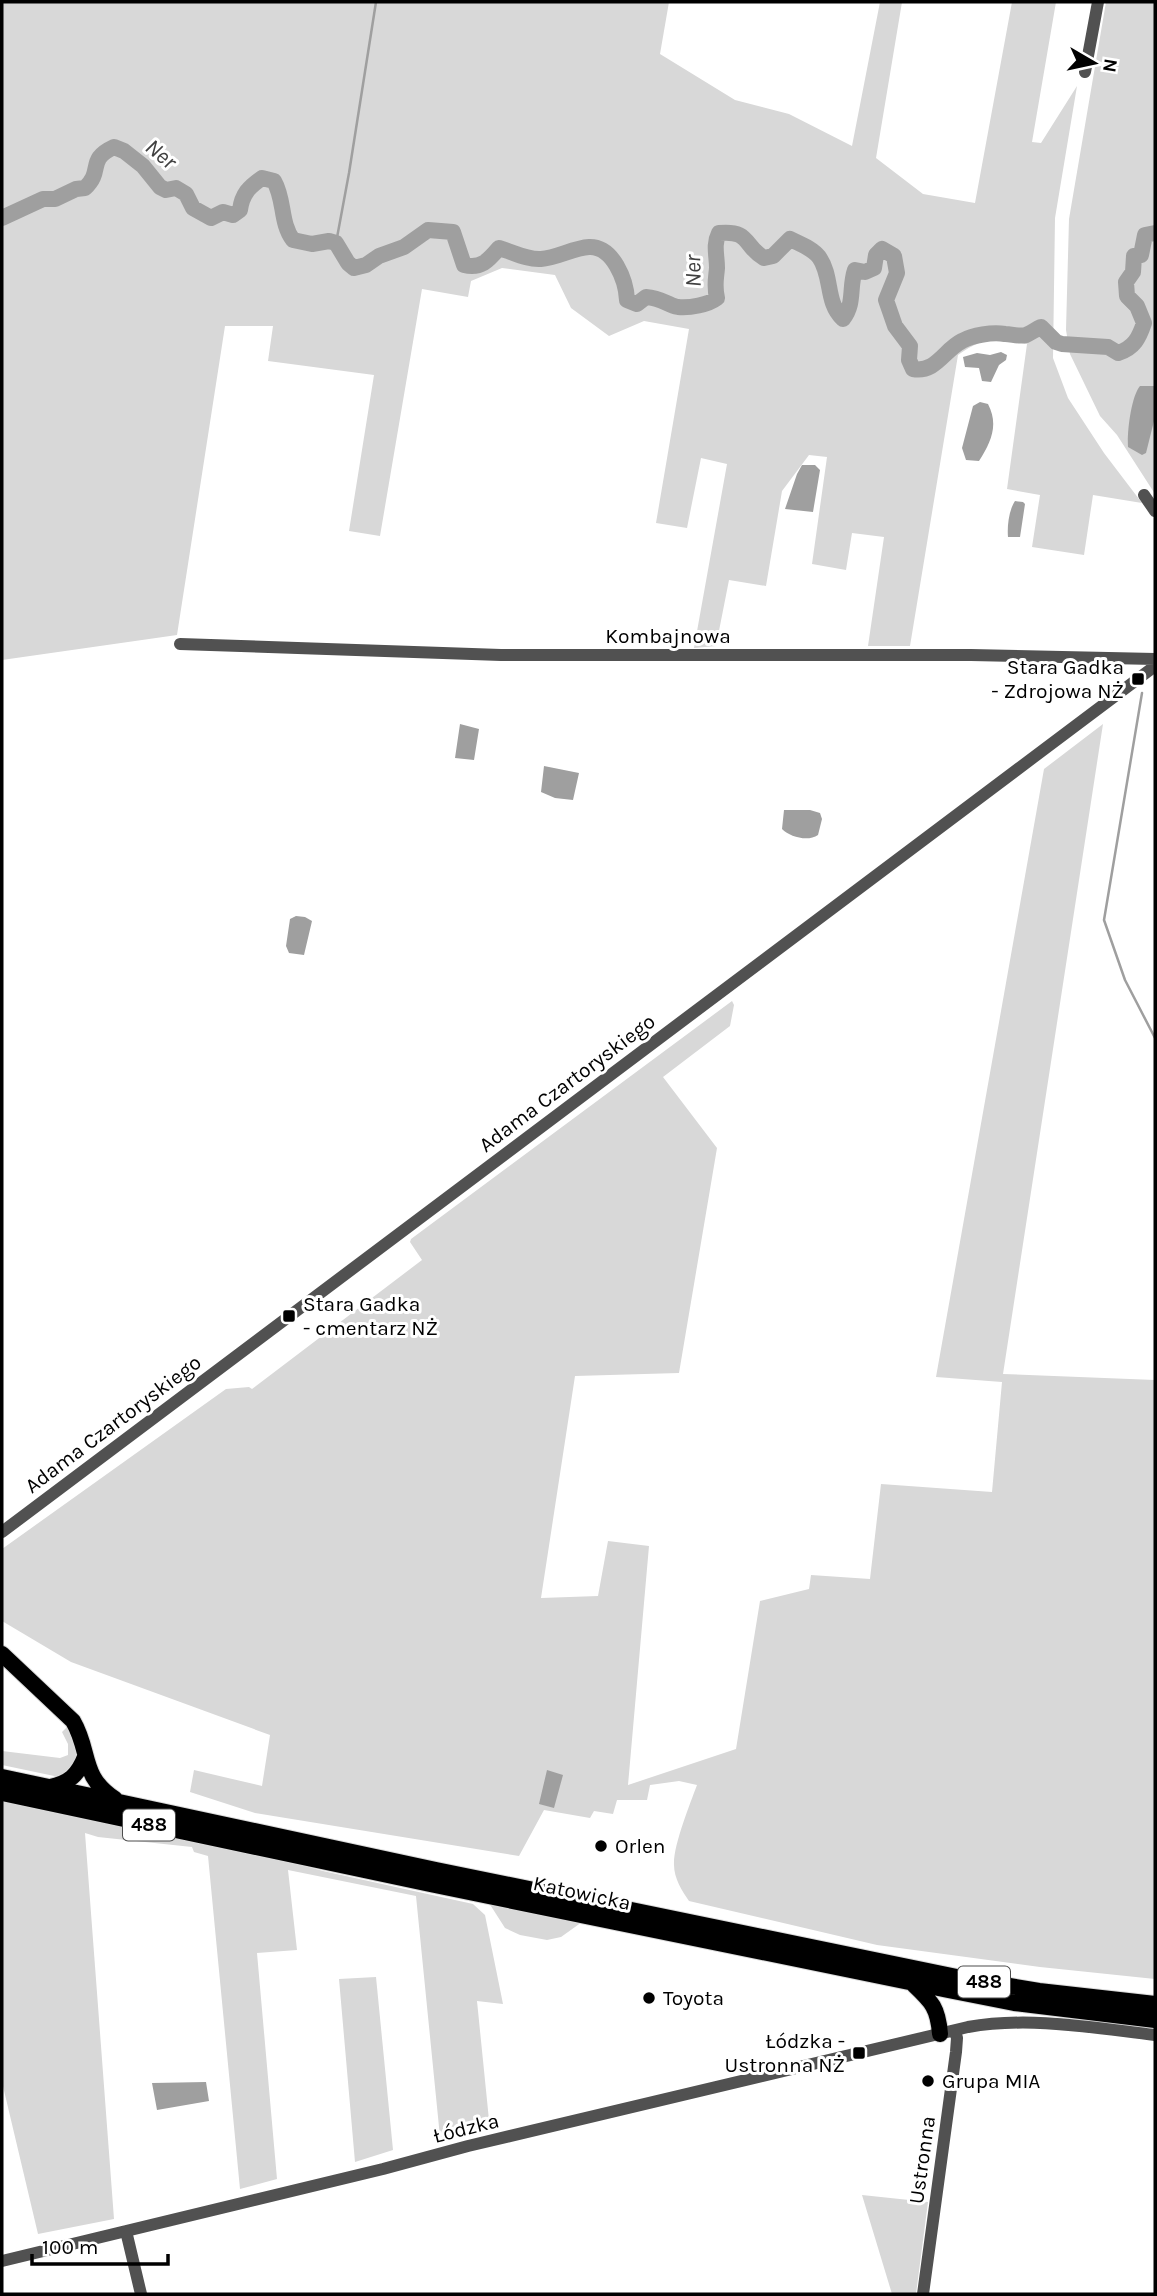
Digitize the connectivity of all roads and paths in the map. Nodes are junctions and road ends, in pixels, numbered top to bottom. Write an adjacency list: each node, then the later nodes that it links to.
1 (1098, 2): 2 (street)
2 (1085, 72)
3 (1143, 495): 4 (street)
4 (1155, 511)
5 (180, 644): 6 (street, Kombajnowa)
6 (1155, 659)
7 (1155, 666): 8 (street, Adama Czartoryskiego)
8 (2, 1532)
9 (2, 1654): 10 (main road)
10 (85, 1756): 12 (main road); 14 (main road)
11 (2, 1777): 12 (main road, Katowicka / 488)
12 (49, 1787): 14 (main road, Katowicka / 488)
13 (2, 1793): 15 (main road, Katowicka / 488)
14 (121, 1802): 16 (main road, Katowicka / 488)
15 (912, 1983): 17 (main road, Katowicka / 488); 18 (main road)
16 (1155, 2004)
17 (1155, 2020)
18 (947, 2032): 19 (street, Łódzka); 20 (street, Łódzka); 23 (street, Ustronna)
19 (1155, 2035)
20 (126, 2231): 21 (street, Łódzka); 22 (street)
21 (2, 2261)
22 (141, 2294)
23 (923, 2294)

